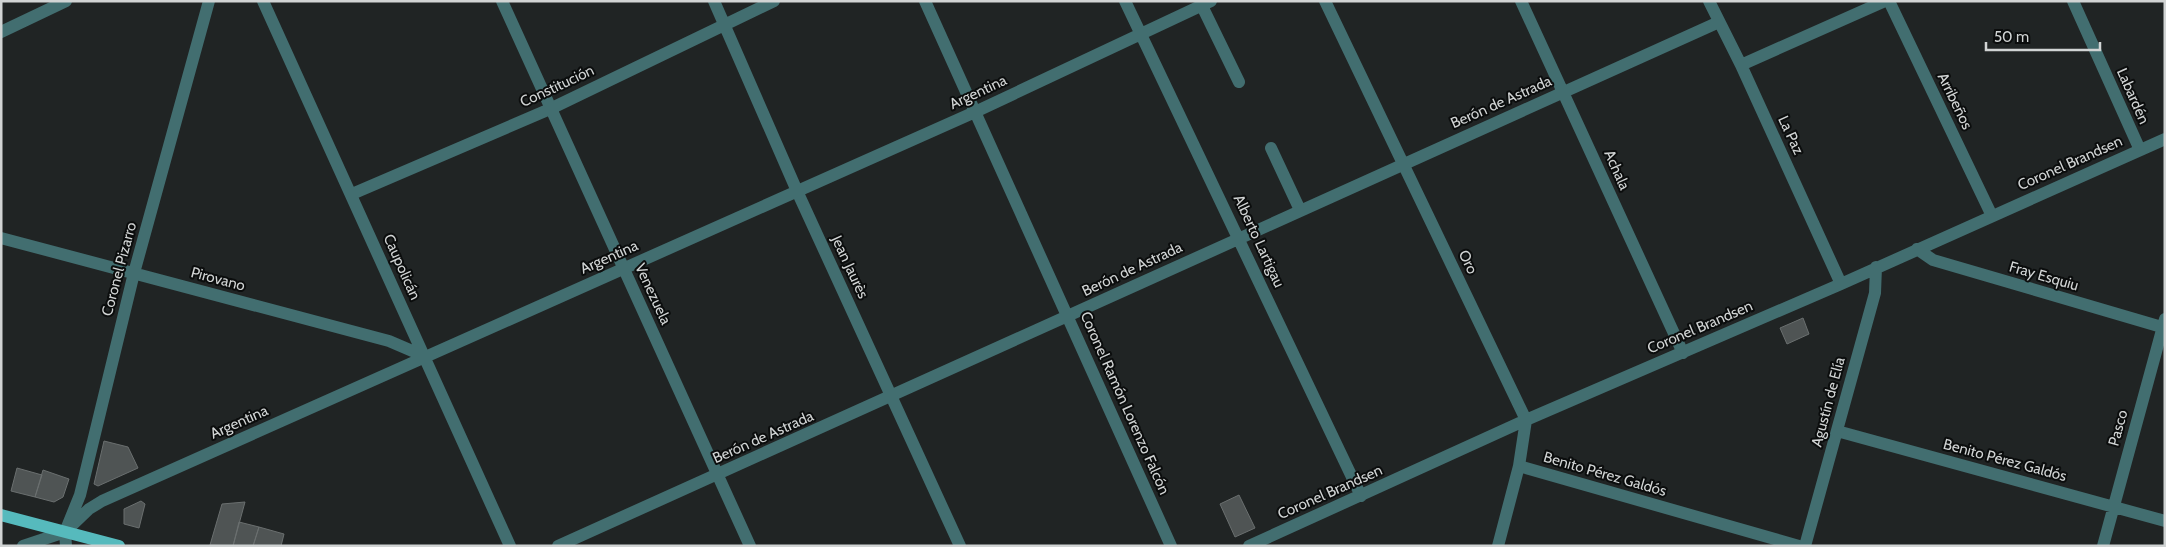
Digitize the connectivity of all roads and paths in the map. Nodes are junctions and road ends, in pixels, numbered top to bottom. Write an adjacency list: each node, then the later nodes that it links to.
1 (66, 1): 15 (street)
2 (209, 1): 38 (street, Coronel Pizarro)
3 (263, 1): 30 (street, Caupolicán)
4 (502, 1): 23 (street, Venezuela)
5 (714, 1): 17 (street, Jean Jaurès)
6 (774, 1): 17 (street, Constitución)
7 (925, 1): 24 (street, Coronel Ramón Lorenzo Falcón)
8 (1125, 1): 19 (street, Alberto Lartigau)
9 (1325, 1): 28 (street, Oro)
10 (1521, 1): 22 (street, Achala)
11 (1709, 1): 16 (street, La Paz)
12 (1887, 1): 20 (street); 32 (street, Arribeños)
13 (2073, 1): 27 (street, Labardén)
14 (1206, 3): 19 (street, Argentina); 21 (street)
15 (52, 4): 18 (street)
16 (1720, 22): 20 (street, La Paz); 22 (street, Berón de Astrada)
17 (724, 24): 23 (street, Constitución); 29 (street, Jean Jaurès)
18 (1, 32)
19 (1140, 34): 24 (street, Argentina); 34 (street, Alberto Lartigau)
20 (1741, 66): 39 (street, La Paz)
21 (1239, 82)
22 (1564, 91): 28 (street, Berón de Astrada); 42 (street, Achala)
23 (550, 109): 30 (street, Constitución); 37 (street, Venezuela)
24 (975, 112): 29 (street, Argentina); 40 (street, Coronel Ramón Lorenzo Falcón)
25 (2165, 139): 27 (street, Coronel Brandsen)
26 (1271, 148): 31 (street)
27 (2140, 150): 32 (street, Coronel Brandsen)
28 (1403, 163): 31 (street, Berón de Astrada); 45 (street, Oro)
29 (797, 192): 37 (street, Argentina); 44 (street, Jean Jaurès)
30 (352, 194): 43 (street, Caupolicán)
31 (1300, 210): 34 (street, Berón de Astrada)
32 (1992, 216): 35 (street, Coronel Brandsen)
33 (1, 238): 38 (street, Pirovano)
34 (1239, 238): 40 (street, Berón de Astrada); 49 (street, Alberto Lartigau)
35 (1916, 249): 36 (street, Coronel Brandsen); 41 (street, Fray Esquiu)
36 (1876, 267): 39 (street, Coronel Brandsen); 46 (street, Agustín de Elía)
37 (623, 268): 43 (street, Argentina); 48 (street, Venezuela)
38 (134, 273): 43 (street, Pirovano); 53 (street, Coronel Pizarro)
39 (1841, 284): 42 (street, Coronel Brandsen)
40 (1069, 316): 44 (street, Berón de Astrada); 61 (street, Coronel Ramón Lorenzo Falcón)
41 (2164, 324): 50 (street, Pasco)
42 (1682, 353): 45 (street, Coronel Brandsen)
43 (424, 356): 53 (street, Argentina); 57 (street, Caupolicán)
44 (892, 397): 48 (street, Berón de Astrada); 60 (street, Jean Jaurès)
45 (1526, 420): 47 (street); 49 (street, Coronel Brandsen)
46 (1837, 431): 50 (street, Benito Pérez Galdós); 65 (street, Agustín de Elía)
47 (1519, 466): 63 (street); 64 (street, Benito Pérez Galdós)
48 (718, 475): 58 (street, Berón de Astrada); 59 (street, Venezuela)
49 (1361, 496): 62 (street, Coronel Brandsen)
50 (2113, 507): 52 (street, Benito Pérez Galdós); 66 (street, Pasco)
51 (1, 515): 53 (main road)
52 (2165, 521)
53 (65, 532): 54 (street, Argentina); 55 (street, Coronel Pizarro); 56 (main road)
54 (24, 546)
55 (66, 546)
56 (119, 546)
57 (510, 546)
58 (558, 546)
59 (750, 546)
60 (960, 546)
61 (1171, 546)
62 (1249, 546)
63 (1498, 546)
64 (1798, 546)
65 (1805, 546)
66 (2103, 546)

